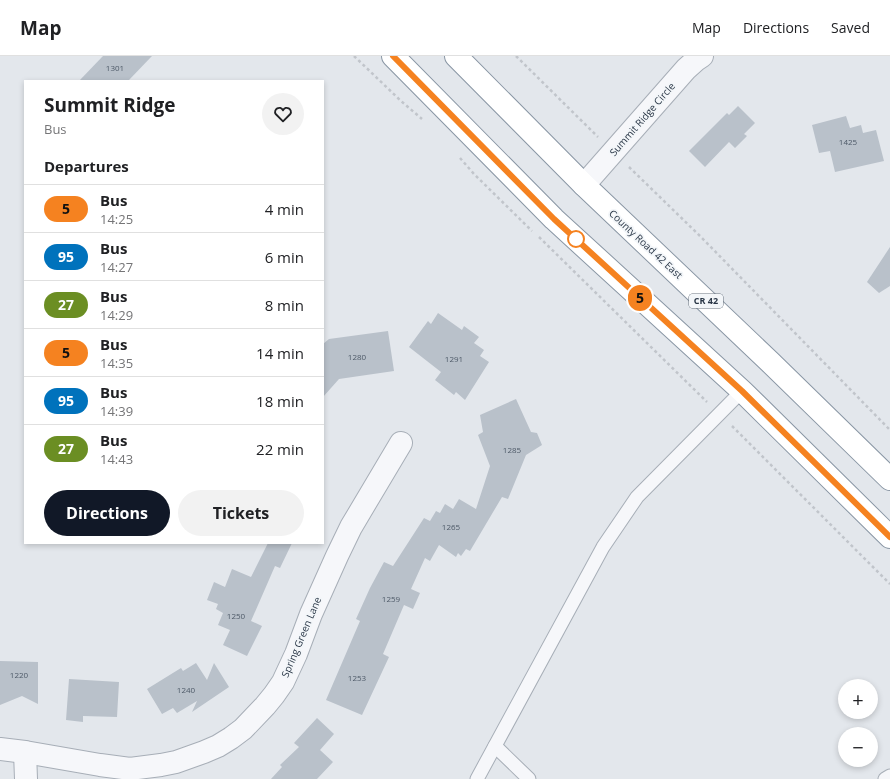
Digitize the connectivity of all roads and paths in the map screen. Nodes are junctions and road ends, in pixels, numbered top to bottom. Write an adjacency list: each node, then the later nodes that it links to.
1 (354, 56): 6 (path)
2 (393, 56): 10 (highway)
3 (456, 56): 9 (highway, County Road 42 East / CR 42)
4 (516, 56): 7 (path)
5 (702, 56): 7 (street, Summit Ridge Circle)
6 (428, 123)
7 (613, 152): 9 (street, Summit Ridge Circle); 12 (path)
8 (459, 156): 11 (path)
9 (584, 185): 14 (highway, County Road 42 East / CR 42)
10 (742, 391): 11 (lane); 15 (highway)
11 (720, 414): 16 (path); 17 (lane)
12 (890, 430)
13 (401, 443): 19 (street, Spring Green Lane)
14 (890, 479)
15 (890, 537)
16 (890, 584)
17 (495, 746): 22 (lane); 23 (lane)
18 (0, 749): 19 (street, Spring Green Lane)
19 (25, 752): 21 (street)
20 (890, 776): 24 (lane)
21 (26, 779)
22 (477, 779)
23 (529, 779)
24 (885, 779)

